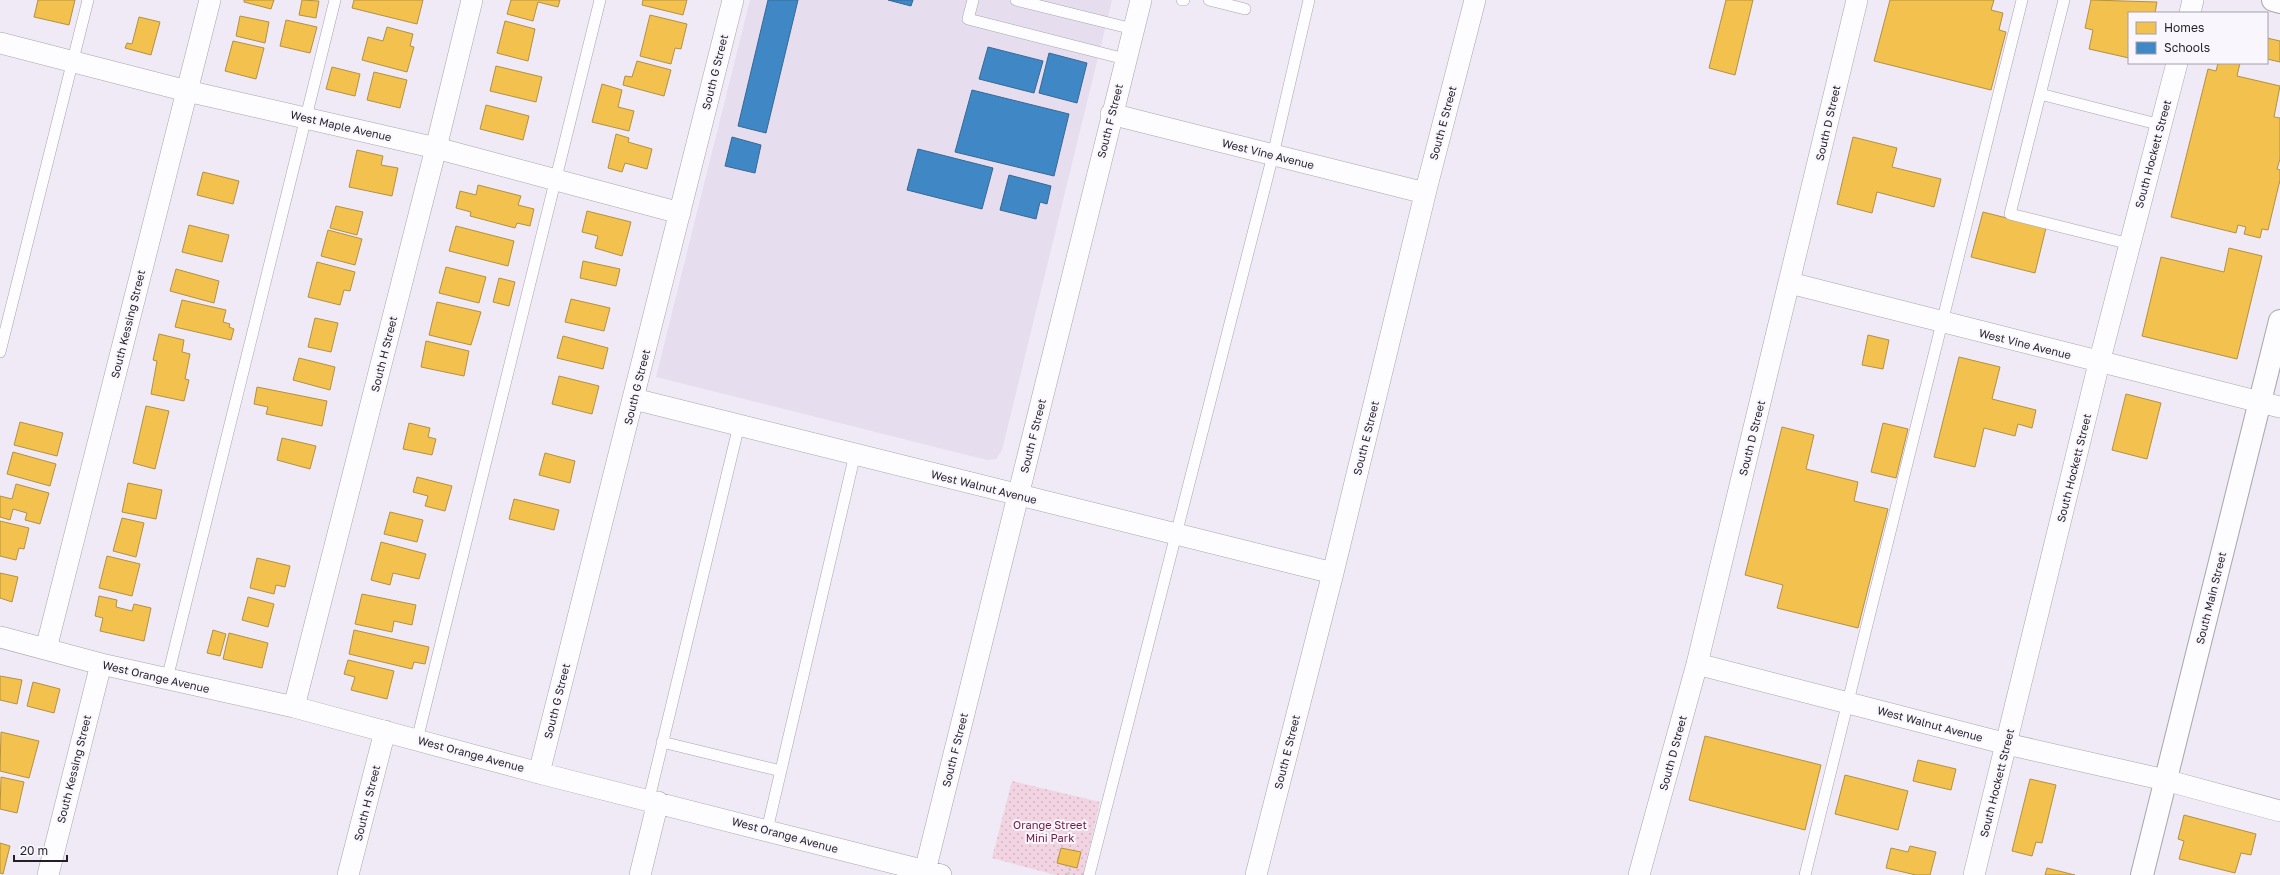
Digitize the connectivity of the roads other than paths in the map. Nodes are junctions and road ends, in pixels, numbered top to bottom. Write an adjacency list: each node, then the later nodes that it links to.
1 (88, 0): 24 (lane)
2 (210, 0): 26 (street, South Kessing Street)
3 (335, 0): 29 (lane)
4 (472, 0): 31 (street, South H Street)
5 (600, 0): 33 (lane)
6 (733, 0): 35 (street, South G Street)
7 (973, 0): 23 (lane)
8 (1016, 0): 21 (lane)
9 (1140, 0): 21 (street, South F Street)
10 (1209, 0): 19 (lane)
11 (1309, 0): 32 (lane)
12 (1475, 0): 34 (street, South E Street)
13 (1857, 0): 37 (street, South D Street)
14 (2022, 0): 39 (lane)
15 (2064, 0): 27 (lane)
16 (2193, 0): 20 (street)
17 (2273, 0): 18 (main road)
18 (2280, 2)
19 (1245, 9)
20 (2190, 12)
21 (1133, 29): 23 (street, South F Street)
22 (0, 43): 24 (street, West Maple Avenue)
23 (1125, 58): 28 (street, South F Street)
24 (72, 62): 26 (street, West Maple Avenue); 40 (lane)
25 (2177, 64): 30 (street, South Hockett Street)
26 (187, 91): 29 (street, West Maple Avenue); 50 (street, South Kessing Street)
27 (2040, 94): 30 (lane); 36 (lane)
28 (1111, 114): 32 (street, West Vine Avenue); 46 (street, South F Street)
29 (305, 118): 31 (street, West Maple Avenue); 53 (lane)
30 (2161, 125): 36 (street, South Hockett Street)
31 (436, 148): 33 (street, West Maple Avenue); 55 (street, South H Street)
32 (1273, 155): 34 (street, West Vine Avenue); 47 (lane)
33 (555, 180): 35 (street, West Maple Avenue); 57 (lane)
34 (1425, 193): 48 (street, South E Street)
35 (680, 213): 42 (street, South G Street)
36 (2130, 244): 41 (street, South Hockett Street)
37 (1790, 283): 39 (street, West Vine Avenue); 52 (street, South D Street)
38 (2280, 320): 43 (main road, South Main Street)
39 (1941, 322): 41 (street, West Vine Avenue); 54 (lane)
40 (0, 352)
41 (2099, 363): 43 (street, West Vine Avenue); 59 (street, South Hockett Street)
42 (634, 399): 44 (street, West Walnut Avenue); 61 (street, South G Street)
43 (2270, 405): 62 (main road, South Main Street)
44 (738, 425): 45 (street, West Walnut Avenue); 58 (lane)
45 (855, 454): 46 (street, West Walnut Avenue); 60 (lane)
46 (1018, 495): 47 (street, West Walnut Avenue); 66 (street, South F Street)
47 (1176, 534): 48 (street, West Walnut Avenue); 70 (lane)
48 (1333, 573): 71 (street, South E Street)
49 (0, 638): 50 (street, West Orange Avenue)
50 (46, 649): 51 (street, West Orange Avenue)
51 (101, 664): 53 (street, West Orange Avenue); 67 (street, South Kessing Street)
52 (1697, 664): 54 (street, West Walnut Avenue); 72 (street, South D Street)
53 (167, 679): 55 (street, West Orange Avenue)
54 (1848, 703): 59 (street, West Walnut Avenue); 73 (lane)
55 (294, 707): 56 (street, West Orange Avenue)
56 (385, 731): 57 (street, West Orange Avenue); 68 (street, South H Street)
57 (417, 740): 61 (street, West Orange Avenue)
58 (662, 742): 60 (lane); 63 (lane)
59 (2007, 744): 62 (street, West Walnut Avenue); 74 (street, South Hockett Street)
60 (781, 771): 65 (lane)
61 (539, 773): 63 (street, West Orange Avenue)
62 (2165, 780): 64 (street, West Walnut Avenue); 75 (main road, South Main Street)
63 (653, 801): 65 (street, West Orange Avenue); 69 (street)
64 (2280, 810)
65 (767, 830): 66 (street, West Orange Avenue)
66 (933, 873)
67 (48, 875)
68 (348, 875)
69 (640, 875)
70 (1089, 875)
71 (1256, 875)
72 (1640, 875)
73 (1805, 875)
74 (1974, 875)
75 (2142, 875)

